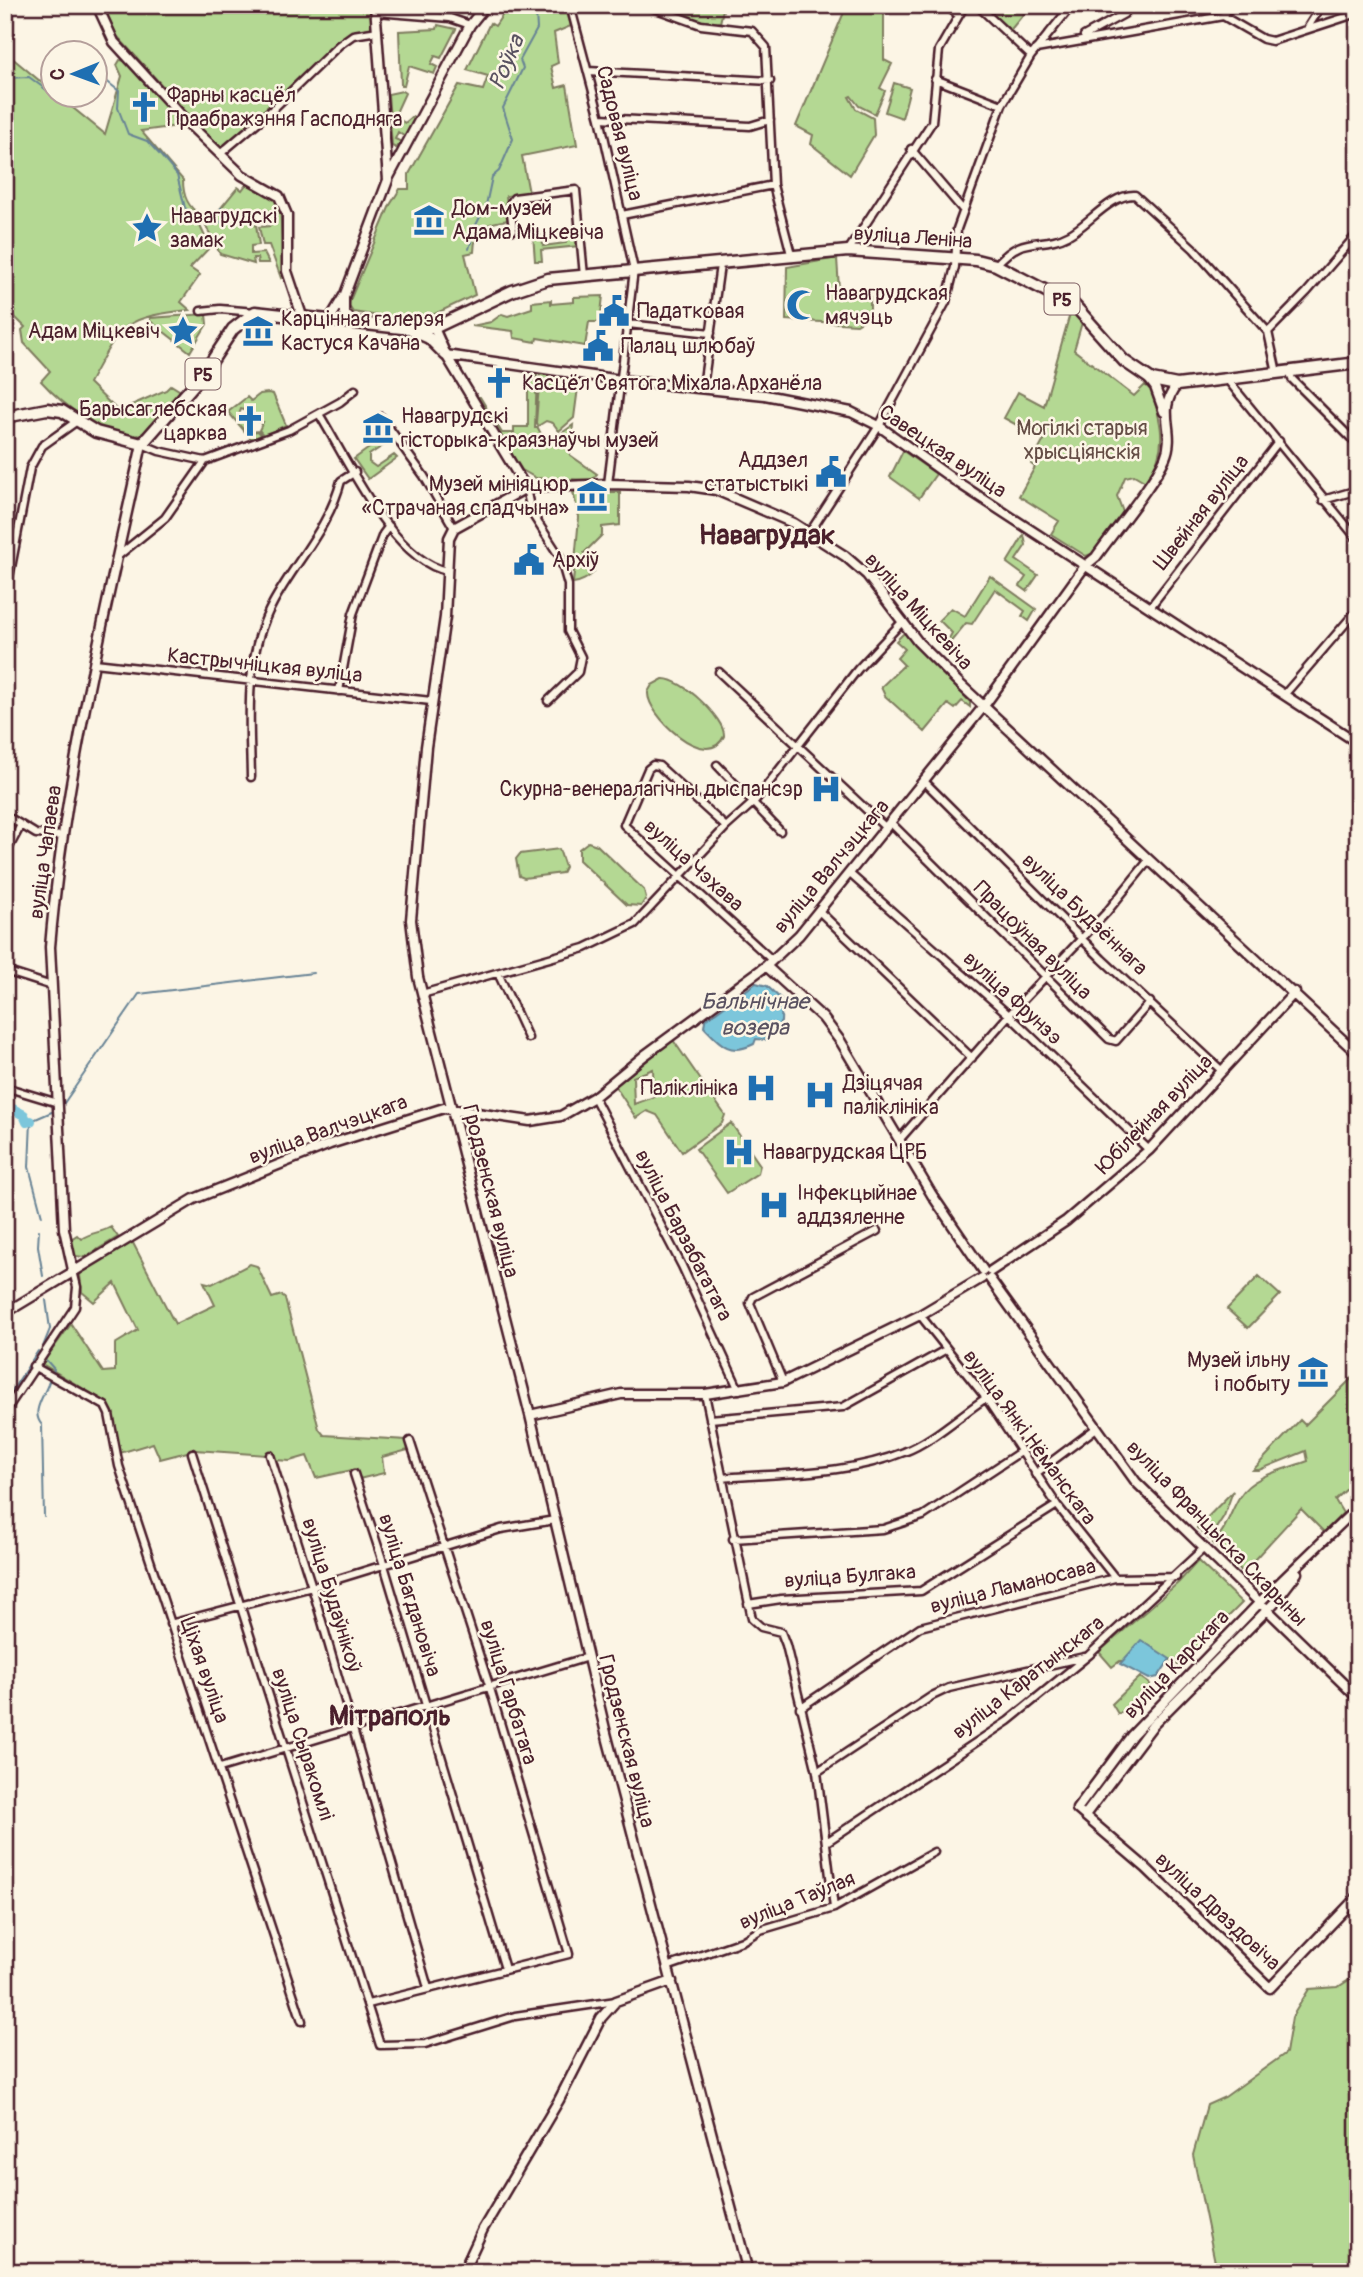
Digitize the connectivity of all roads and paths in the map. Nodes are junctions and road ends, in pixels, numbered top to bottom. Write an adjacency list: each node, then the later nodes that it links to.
1 (97, 5): 31 (street)
2 (486, 5): 16 (street)
3 (570, 5): 22 (street, Садовая вуліца)
4 (645, 5): 24 (street)
5 (946, 5): 14 (street)
6 (965, 5): 14 (street)
7 (977, 5): 21 (street)
8 (1073, 5): 20 (street)
9 (1131, 5): 19 (street)
10 (1231, 5): 15 (street)
11 (1322, 5): 17 (street)
12 (376, 9): 16 (street); 18 (street)
13 (1358, 13): 17 (street)
14 (958, 15): 23 (street)
15 (1223, 16): 17 (street); 19 (street)
16 (470, 25): 30 (street)
17 (1307, 28)
18 (377, 31): 29 (street); 31 (street)
19 (1080, 39): 20 (street)
20 (1036, 49): 21 (street)
21 (1031, 56): 25 (street)
22 (588, 71): 24 (street); 26 (street, Садовая вуліца)
23 (934, 79): 25 (street); 28 (street)
24 (770, 81): 27 (street)
25 (1002, 105): 34 (street)
26 (600, 118): 27 (street); 35 (street, Садовая вуліца)
27 (770, 120): 33 (street)
28 (911, 149): 34 (street); 38 (street)
29 (387, 150): 30 (street); 32 (street)
30 (401, 151): 32 (street)
31 (220, 154): 48 (street)
32 (388, 180): 45 (street)
33 (773, 185): 35 (street); 39 (street)
34 (963, 210): 40 (street)
35 (622, 215): 43 (street, Садовая вуліца)
36 (513, 230): 44 (street)
37 (1358, 233): 54 (street)
38 (848, 251): 39 (main road, вуліца Леніна / Р5); 40 (main road, вуліца Леніна / Р5)
39 (792, 258): 41 (main road, вуліца Леніна / Р5)
40 (956, 259): 42 (main road, вуліца Леніна / Р5); 70 (street)
41 (720, 265): 43 (main road, вуліца Леніна / Р5); 55 (street)
42 (996, 265): 54 (street); 59 (main road, вуліца Леніна / Р5)
43 (634, 270): 44 (main road, вуліца Леніна / Р5); 51 (street, Садовая вуліца)
44 (584, 276): 53 (main road, вуліца Леніна / Р5)
45 (345, 294): 49 (street); 50 (street)
46 (201, 312): 47 (street)
47 (255, 312): 48 (main road, Р5); 72 (main road, Р5)
48 (302, 316): 49 (main road, Р5)
49 (330, 319): 50 (main road, вуліца Леніна / Р5)
50 (354, 322): 52 (main road, вуліца Леніна / Р5)
51 (628, 324): 55 (street); 61 (street, Садовая вуліца)
52 (402, 328): 53 (main road, вуліца Леніна / Р5); 56 (main road)
53 (434, 329): 56 (street)
54 (1268, 332): 58 (street)
55 (711, 333): 63 (street)
56 (446, 355): 61 (street, Савецкая вуліца); 77 (street)
57 (1358, 363): 58 (main road, вуліца Леніна / Р5)
58 (1283, 372): 60 (main road, вуліца Леніна / Р5); 73 (street)
59 (1146, 376): 62 (main road, вуліца Леніна / Р5); 66 (street)
60 (1226, 378): 62 (main road, вуліца Леніна / Р5); 71 (street)
61 (621, 380): 63 (street, Савецкая вуліца); 76 (street, Садовая вуліца)
62 (1177, 385): 66 (street, вуліца Валчэцкага)
63 (703, 387): 70 (street, Савецкая вуліца)
64 (355, 390): 65 (street)
65 (320, 414): 74 (street); 75 (street)
66 (1165, 414): 87 (street, вуліца Валчэцкага)
67 (5, 417): 69 (main road)
68 (381, 417): 81 (street)
69 (77, 421): 72 (main road); 85 (street)
70 (879, 426): 82 (street); 87 (street, Савецкая вуліца)
71 (1279, 440): 79 (street); 90 (street, Швейная вуліца)
72 (142, 444): 74 (street); 86 (street, вуліца Чапаева)
73 (1358, 445)
74 (205, 461): 86 (street)
75 (355, 472): 80 (street); 95 (street)
76 (608, 484): 77 (street, вуліца Міцкевіча); 82 (street, вуліца Міцкевіча)
77 (526, 488): 81 (street); 99 (street)
78 (1358, 490): 79 (street)
79 (1323, 500): 83 (street)
80 (388, 526): 88 (street); 96 (street)
81 (454, 528): 88 (street, Гродзенская вуліца)
82 (810, 532): 92 (street, вуліца Міцкевіча)
83 (1358, 540)
84 (5, 554): 85 (street)
85 (13, 555): 89 (street)
86 (118, 556): 93 (street, вуліца Чапаева)
87 (1086, 566): 90 (street, Савецкая вуліца); 100 (street, вуліца Валчэцкага)
88 (447, 571): 98 (street, Гродзенская вуліца)
89 (5, 599)
90 (1151, 606): 97 (street, Савецкая вуліца)
91 (1358, 608): 97 (street)
92 (903, 621): 100 (street, вуліца Міцкевіча); 102 (street)
93 (94, 663): 95 (street, Кастрычніцкая вуліца); 112 (street, вуліца Чапаева)
94 (719, 672): 102 (street, Працоўная вуліца)
95 (249, 682): 96 (street, Кастрычніцкая вуліца); 104 (street)
96 (339, 691): 98 (street, Кастрычніцкая вуліца)
97 (1284, 695): 101 (street, Савецкая вуліца)
98 (432, 701): 125 (street, Гродзенская вуліца)
99 (548, 701)
100 (984, 706): 105 (street, вуліца Валчэцкага); 114 (street, вуліца Міцкевіча)
101 (1357, 740)
102 (797, 746): 106 (street); 109 (street, Працоўная вуліца)
103 (717, 765): 106 (street)
104 (251, 777)
105 (925, 782): 109 (street, вуліца Валчэцкага); 118 (street, вуліца Будзённага)
106 (754, 802): 110 (street); 111 (street)
107 (5, 815): 108 (street)
108 (21, 825): 112 (street); 113 (street)
109 (889, 825): 115 (street, вуліца Валчэцкага); 122 (street, Працоўная вуліца)
110 (726, 827): 116 (street); 116 (street, вуліца Чэхава)
111 (780, 831)
112 (63, 836): 123 (street, вуліца Чапаева)
113 (5, 855)
114 (1149, 860): 118 (street); 124 (street, вуліца Міцкевіча)
115 (850, 874): 117 (street, вуліца Валчэцкага); 127 (street, вуліца Фрунзэ)
116 (681, 875): 119 (street, вуліца Чэхава); 121 (street)
117 (820, 912): 119 (street, вуліца Валчэцкага); 130 (street)
118 (1082, 936): 122 (street); 126 (street, вуліца Будзённага)
119 (769, 963): 133 (street, вуліца Валчэцкага); 136 (street, вуліца Францыска Скарыны)
120 (5, 971): 123 (street)
121 (498, 973): 125 (street); 128 (street)
122 (1044, 976): 126 (street, Працоўная вуліца); 127 (street)
123 (52, 986): 134 (street, вуліца Чапаева)
124 (1295, 992): 129 (street, вуліца Міцкевіча); 131 (street, Юбілейная вуліца)
125 (422, 994): 135 (street, Гродзенская вуліца)
126 (1150, 1002): 131 (street, вуліца Будзённага)
127 (1009, 1015): 130 (street); 137 (street, вуліца Фрунзэ)
128 (528, 1038)
129 (1358, 1054)
130 (972, 1058): 136 (street)
131 (1221, 1070): 137 (street, Юбілейная вуліца)
132 (5, 1087): 134 (street)
133 (594, 1097): 135 (street, вуліца Валчэцкага); 146 (street, вуліца Барзабагатага)
134 (58, 1103): 139 (street, вуліца Чапаева)
135 (451, 1108): 139 (street, вуліца Валчэцкага); 150 (street, Гродзенская вуліца)
136 (900, 1139): 140 (street, вуліца Францыска Скарыны)
137 (1149, 1150): 140 (street, Юбілейная вуліца)
138 (877, 1231): 145 (street)
139 (73, 1270): 141 (street, вуліца Валчэцкага); 144 (street)
140 (986, 1274): 142 (street, Юбілейная вуліца); 152 (street, вуліца Францыска Скарыны)
141 (5, 1312)
142 (920, 1315): 143 (street, вуліца Янкі Нёманскага); 145 (street, Юбілейная вуліца)
143 (945, 1350): 148 (street, вуліца Янкі Нёманскага); 151 (street)
144 (33, 1366): 149 (street); 175 (street, Ціхая вуліца)
145 (783, 1382): 146 (street, Юбілейная вуліца)
146 (739, 1390): 147 (street, Юбілейная вуліца)
147 (705, 1394): 150 (street, Юбілейная вуліца); 151 (street)
148 (986, 1398): 154 (street, вуліца Янкі Нёманскага); 159 (street)
149 (5, 1412)
150 (530, 1415): 162 (street, Гродзенская вуліца)
151 (710, 1419): 159 (street)
152 (1095, 1429): 158 (street); 165 (street, вуліца Францыска Скарыны)
153 (410, 1441): 164 (street, вуліца Гарбатага)
154 (1020, 1452): 158 (street, вуліца Янкі Нёманскага); 163 (street)
155 (192, 1453): 172 (street, вуліца Сыракомлі)
156 (270, 1455): 170 (street, вуліца Будаўнікоў)
157 (354, 1474): 167 (street, вуліца Багдановіча)
158 (1035, 1474): 160 (street, вуліца Янкі Нёманскага)
159 (722, 1478): 163 (street)
160 (1057, 1506): 169 (street, вуліца Янкі Нёманскага); 173 (street, вуліца Булгака)
161 (1358, 1507): 166 (street, вуліца Карскага)
162 (555, 1520): 164 (street); 177 (street, Гродзенская вуліца)
163 (733, 1539): 173 (street)
164 (446, 1547): 167 (street); 178 (street, вуліца Гарбатага)
165 (1203, 1549): 168 (street, вуліца Каратынскага); 171 (street, вуліца Францыска Скарыны)
166 (1312, 1554): 171 (street, вуліца Карскага); 174 (street, вуліца Карскага)
167 (384, 1565): 170 (street); 180 (street, вуліца Багдановіча)
168 (1176, 1577): 169 (street, вуліца Ламаносава); 176 (street, вуліца Каратынскага)
169 (1115, 1578): 181 (street, вуліца Ламаносава)
170 (312, 1587): 172 (street); 182 (street, вуліца Будаўнікоў)
171 (1259, 1603): 174 (street, вуліца Францыска Скарыны); 186 (street, вуліца Карскага)
172 (239, 1604): 175 (street); 183 (street, вуліца Сыракомлі)
173 (748, 1604): 181 (street)
174 (1267, 1610): 179 (street, вуліца Францыска Скарыны); 187 (street, вуліца Карскага)
175 (170, 1623): 184 (street, Ціхая вуліца)
176 (1089, 1656): 185 (street); 188 (street, вуліца Каратынскага)
177 (588, 1657): 178 (street); 192 (street, Гродзенская вуліца)
178 (489, 1685): 180 (street); 193 (street, вуліца Гарбатага)
179 (1358, 1698)
180 (425, 1704): 182 (street); 193 (street, вуліца Багдановіча)
181 (800, 1708): 185 (street)
182 (354, 1727): 183 (street); 195 (street, вуліца Будаўнікоў)
183 (286, 1747): 184 (street); 197 (street, вуліца Сыракомлі)
184 (220, 1768): 198 (street, Ціхая вуліца)
185 (817, 1772): 188 (street)
186 (1077, 1808): 187 (street, вуліца Драздовіча)
187 (1085, 1815): 190 (street, вуліца Драздовіча)
188 (828, 1841): 191 (street)
189 (934, 1853): 191 (street, вуліца Таўлая)
190 (1358, 1896)
191 (834, 1908): 192 (street, вуліца Таўлая)
192 (667, 1967): 194 (street, Гродзенская вуліца)
193 (505, 1969): 195 (street)
194 (672, 1981): 196 (street); 200 (street, Гродзенская вуліца)
195 (428, 1987): 197 (street)
196 (616, 2001): 197 (street, вуліца Сыракомлі); 199 (street)
197 (368, 2004)
198 (302, 2021)
199 (463, 2272)
200 (748, 2272)

